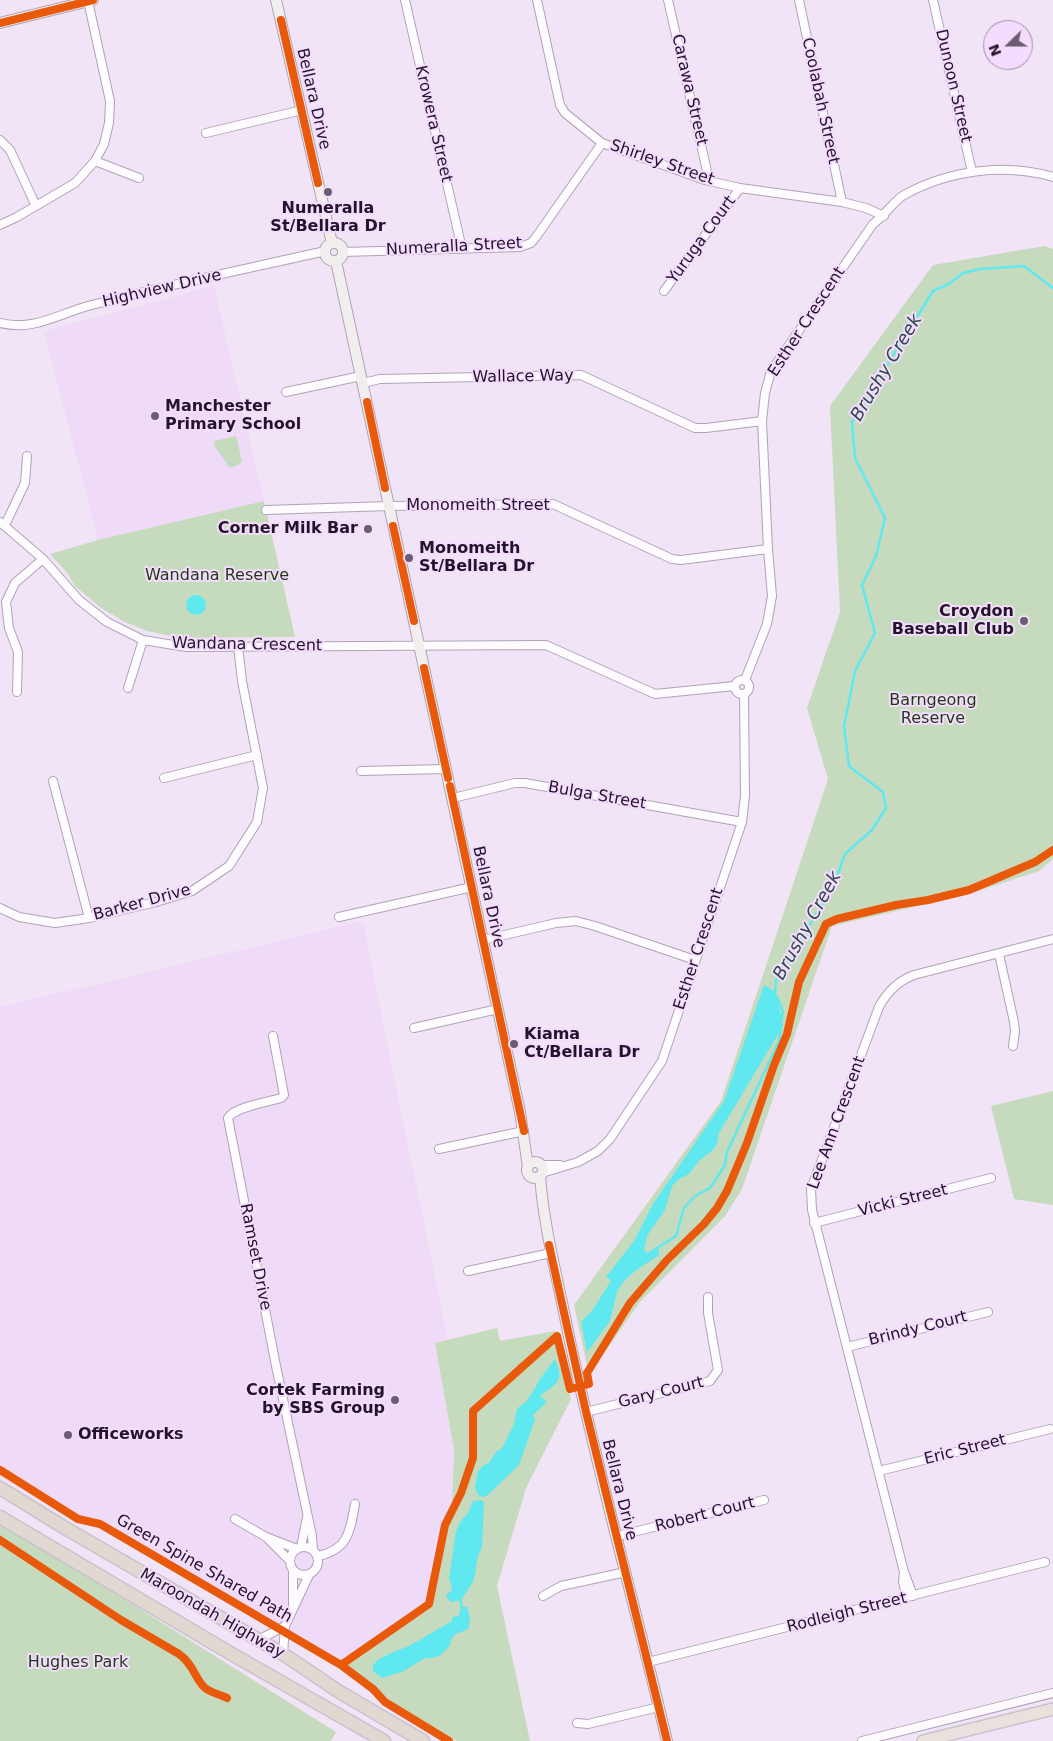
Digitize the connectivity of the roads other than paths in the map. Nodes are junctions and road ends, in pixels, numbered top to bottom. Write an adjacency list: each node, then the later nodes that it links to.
1 (91, 0): 8 (main road); 13 (street)
2 (276, 0): 9 (main road, Bellara Drive)
3 (405, 0): 24 (street, Krowera Street)
4 (537, 0): 12 (street, Shirley Street)
5 (668, 0): 17 (street, Carawa Street)
6 (799, 0): 19 (street, Coolabah Street)
7 (933, 0): 14 (street, Dunoon Street)
8 (0, 23)
9 (302, 110): 10 (street); 23 (main road, Bellara Drive)
10 (206, 133)
11 (0, 140): 20 (street)
12 (602, 143): 17 (street, Shirley Street); 24 (street, Numeralla Street)
13 (95, 161): 16 (street); 20 (street)
14 (972, 172): 15 (street, Esther Crescent); 21 (street, Esther Crescent)
15 (1053, 177)
16 (138, 178)
17 (705, 180): 18 (street, Shirley Street)
18 (740, 188): 19 (street, Shirley Street); 28 (street, Yuruga Court)
19 (842, 202): 21 (street, Shirley Street)
20 (36, 206): 22 (street)
21 (884, 216): 32 (street, Esther Crescent)
22 (0, 225)
23 (332, 243): 25 (main road); 26 (main road)
24 (462, 248): 26 (street, Numeralla Street)
25 (325, 251): 27 (main road); 29 (street, Highview Drive)
26 (343, 252): 27 (main road)
27 (336, 261): 30 (main road, Bellara Drive)
28 (664, 292)
29 (0, 323)
30 (362, 379): 31 (street, Wallace Way); 32 (street, Wallace Way); 34 (main road, Bellara Drive)
31 (286, 392)
32 (762, 421): 37 (street, Esther Crescent)
33 (27, 456): 36 (street)
34 (390, 506): 35 (street, Monomeith Street); 37 (street, Monomeith Street); 41 (main road, Bellara Drive)
35 (266, 510)
36 (2, 524): 38 (street, Wandana Crescent)
37 (768, 550): 42 (street, Esther Crescent)
38 (43, 559): 39 (street, Wandana Crescent); 45 (street)
39 (143, 640): 40 (street, Wandana Crescent); 44 (street)
40 (238, 646): 41 (street, Wandana Crescent); 47 (street, Barker Drive)
41 (419, 646): 43 (street, Wandana Crescent); 48 (main road, Bellara Drive)
42 (745, 680): 43 (street); 46 (street)
43 (734, 686): 46 (street)
44 (128, 688)
45 (17, 692)
46 (744, 694): 53 (street, Esther Crescent)
47 (257, 755): 50 (street); 57 (street, Barker Drive)
48 (446, 769): 49 (street); 52 (main road, Bellara Drive)
49 (361, 771)
50 (164, 778)
51 (53, 781): 57 (street)
52 (453, 798): 53 (street, Bulga Street); 54 (main road, Bellara Drive)
53 (742, 822): 61 (street, Esther Crescent)
54 (472, 887): 56 (street); 59 (main road, Bellara Drive)
55 (0, 908): 57 (street, Barker Drive)
56 (339, 917)
57 (89, 918)
58 (1053, 939): 60 (street, Lee Ann Crescent)
59 (483, 940): 61 (street); 62 (main road, Bellara Drive)
60 (999, 954): 65 (street); 70 (street, Lee Ann Crescent)
61 (695, 960): 68 (street, Esther Crescent)
62 (498, 1009): 63 (street); 66 (main road, Bellara Drive)
63 (414, 1028)
64 (273, 1036): 82 (street, Ramset Drive)
65 (1013, 1046)
66 (524, 1132): 67 (street); 68 (main road, Bellara Drive)
67 (439, 1149)
68 (537, 1170): 71 (main road, Bellara Drive)
69 (992, 1178): 70 (street, Vicki Street)
70 (814, 1223): 75 (street, Lee Ann Crescent)
71 (551, 1253): 72 (street); 76 (main road, Bellara Drive)
72 (468, 1271)
73 (708, 1297): 76 (street, Gary Court)
74 (988, 1312): 75 (street, Brindy Court)
75 (848, 1347): 78 (street, Lee Ann Crescent)
76 (586, 1412): 85 (main road, Bellara Drive)
77 (1050, 1429): 78 (street, Eric Street)
78 (879, 1472): 95 (street, Lee Ann Crescent)
79 (0, 1488): 98 (highway, Maroondah Highway)
80 (764, 1500): 85 (street, Robert Court)
81 (355, 1504): 88 (street)
82 (308, 1514): 87 (street, Ramset Drive); 88 (street, Ramset Drive)
83 (0, 1517): 105 (highway, Maroondah Highway)
84 (235, 1519): 86 (street)
85 (617, 1536): 92 (main road, Bellara Drive)
86 (266, 1537): 87 (street); 89 (street)
87 (299, 1548): 88 (street); 89 (street)
88 (316, 1553): 93 (street)
89 (290, 1561): 91 (street)
90 (1045, 1562): 95 (street, Rodleigh Street)
91 (293, 1570): 93 (street); 96 (street)
92 (626, 1572): 94 (street); 100 (main road, Bellara Drive)
93 (309, 1574): 96 (street)
94 (544, 1596)
95 (910, 1597): 100 (street, Rodleigh Street)
96 (293, 1610): 97 (street)
97 (285, 1626): 98 (street); 99 (street)
98 (257, 1640): 99 (highway, Maroondah Highway)
99 (282, 1654): 106 (highway, Maroondah Highway)
100 (648, 1662): 102 (main road, Bellara Drive)
101 (1053, 1693): 108 (street)
102 (659, 1707): 104 (street); 107 (main road, Bellara Drive)
103 (1053, 1710): 109 (main road)
104 (577, 1723)
105 (384, 1741)
106 (423, 1741)
107 (667, 1741)
108 (862, 1741)
109 (923, 1741)

